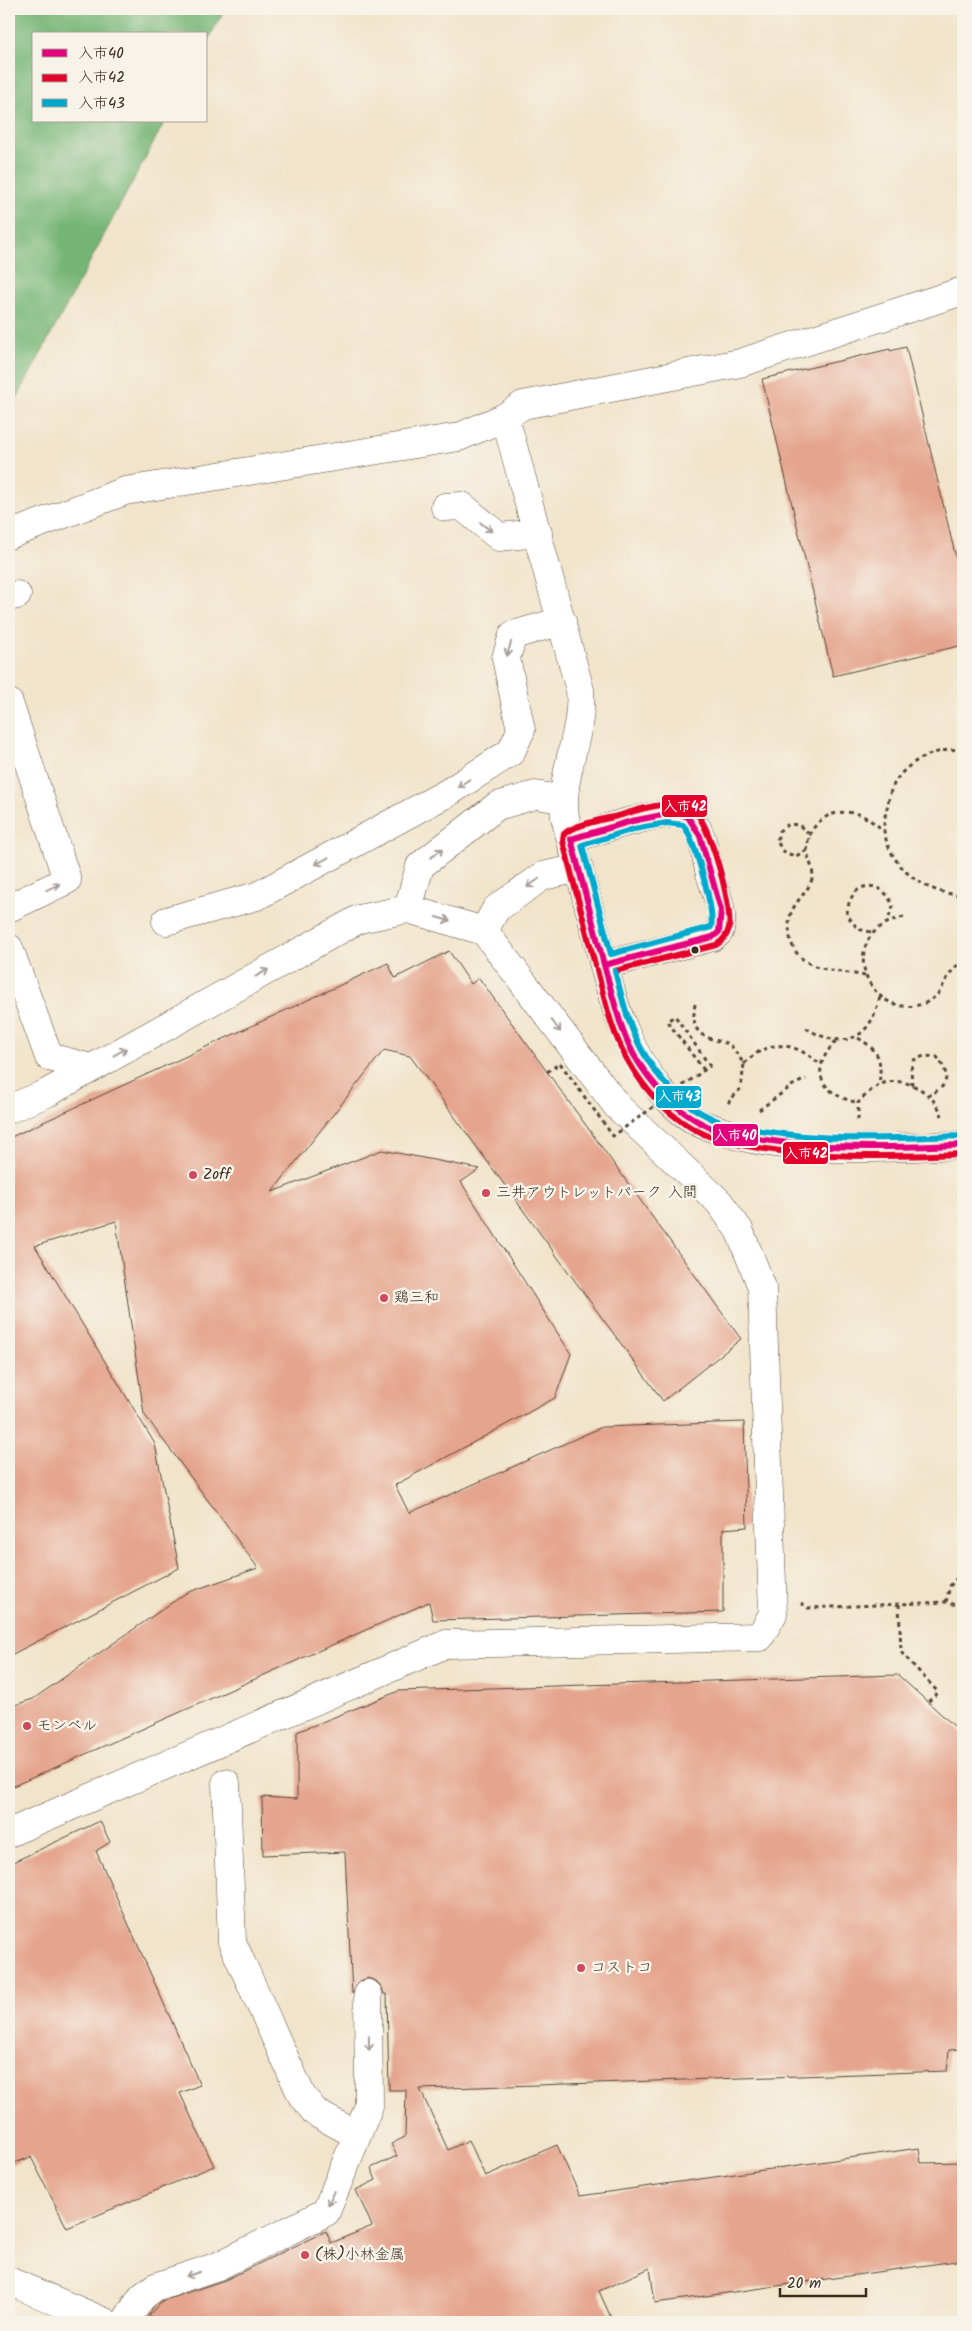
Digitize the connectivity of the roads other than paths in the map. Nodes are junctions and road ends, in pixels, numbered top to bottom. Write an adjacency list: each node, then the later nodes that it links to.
1 (963, 291): 2 (street)
2 (505, 417): 4 (street); 5 (street)
3 (445, 507): 4 (street, one-way to 4)
4 (538, 533): 6 (street)
5 (9, 535)
6 (562, 621): 8 (street); 13 (street, one-way to 13)
7 (9, 702): 11 (street, one-way to 7)
8 (562, 798): 9 (street); 12 (street, one-way to 8)
9 (571, 840): 10 (street); 16 (street)
10 (579, 868): 14 (street, one-way to 14); 16 (street)
11 (9, 908)
12 (408, 909): 14 (street, one-way to 14); 18 (street, one-way to 12)
13 (166, 921)
14 (484, 931): 22 (street, one-way to 22)
15 (9, 948): 17 (street)
16 (604, 965): 20 (street)
17 (49, 1057): 18 (street); 19 (street)
18 (91, 1068): 19 (street)
19 (10, 1109)
20 (963, 1145)
21 (226, 1783): 24 (street)
22 (9, 1833)
23 (368, 1994): 24 (street, one-way to 24)
24 (357, 2134): 27 (street, one-way to 27)
25 (9, 2281): 26 (street)
26 (105, 2322)
27 (125, 2322)

